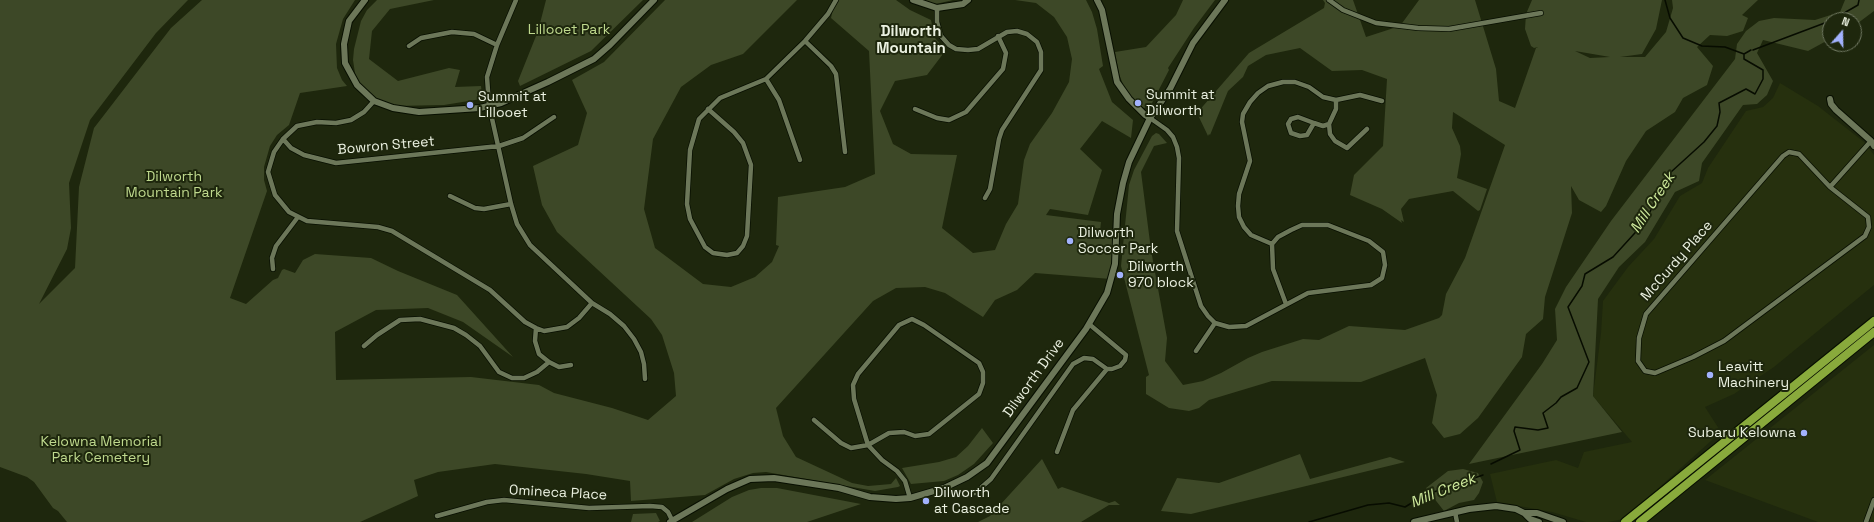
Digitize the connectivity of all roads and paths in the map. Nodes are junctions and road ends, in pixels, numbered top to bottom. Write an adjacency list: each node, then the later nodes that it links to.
1 (365, 0): 19 (street)
2 (516, 0): 14 (street)
3 (654, 0): 21 (street)
4 (836, 0): 13 (street)
5 (913, 0): 10 (street)
6 (968, 0): 10 (street)
7 (1097, 0): 25 (street)
8 (1225, 0): 25 (street, Dilworth Drive)
9 (1329, 0): 11 (street)
10 (937, 8): 12 (street)
11 (1541, 13)
12 (998, 36): 22 (street); 36 (street)
13 (805, 41): 16 (street); 32 (street)
14 (497, 45): 15 (street); 21 (street)
15 (410, 46)
16 (766, 79): 23 (street); 33 (street)
17 (1830, 99): 30 (street)
18 (1336, 100): 20 (street); 27 (street); 39 (street)
19 (374, 101): 21 (street); 29 (street)
20 (1382, 101)
21 (489, 105): 31 (street)
22 (915, 109)
23 (708, 110): 23 (street)
24 (554, 117): 31 (street, Bowron Street)
25 (1150, 118): 44 (street); 45 (street, Dilworth Drive)
26 (1314, 123): 26 (street); 27 (street)
27 (1330, 124): 28 (street)
28 (1367, 129)
29 (283, 139): 31 (street, Bowron Street); 38 (street)
30 (1873, 143): 34 (street)
31 (498, 146): 37 (street)
32 (845, 152)
33 (800, 160)
34 (1830, 187): 34 (street, McCurdy Place)
35 (450, 196): 37 (street)
36 (985, 198)
37 (511, 204): 41 (street)
38 (298, 217): 40 (street); 46 (street)
39 (1272, 244): 42 (street); 42 (street)
40 (273, 269)
41 (592, 303): 46 (street); 53 (street)
42 (1286, 304): 44 (street)
43 (1874, 321): 69 (highway)
44 (1215, 322): 49 (street)
45 (1089, 324): 52 (street); 58 (street, Dilworth Drive)
46 (536, 328): 50 (street)
47 (1874, 332): 64 (highway)
48 (364, 346): 50 (street)
49 (1196, 351)
50 (549, 362): 51 (street)
51 (571, 365)
52 (1107, 369): 56 (street); 57 (street)
53 (645, 379)
54 (814, 420): 55 (street)
55 (868, 445): 55 (street); 58 (street)
56 (1057, 452)
57 (975, 493)
58 (910, 498): 63 (street, Dilworth Drive)
59 (1874, 500): 70 (street)
60 (1456, 512): 61 (street); 65 (street); 66 (street)
61 (1524, 512): 67 (street); 68 (street)
62 (437, 516): 63 (street, Omineca Place)
63 (671, 521)
64 (1642, 521)
65 (1414, 522)
66 (1457, 522)
67 (1539, 522)
68 (1563, 522)
69 (1625, 522)
70 (1866, 522)

